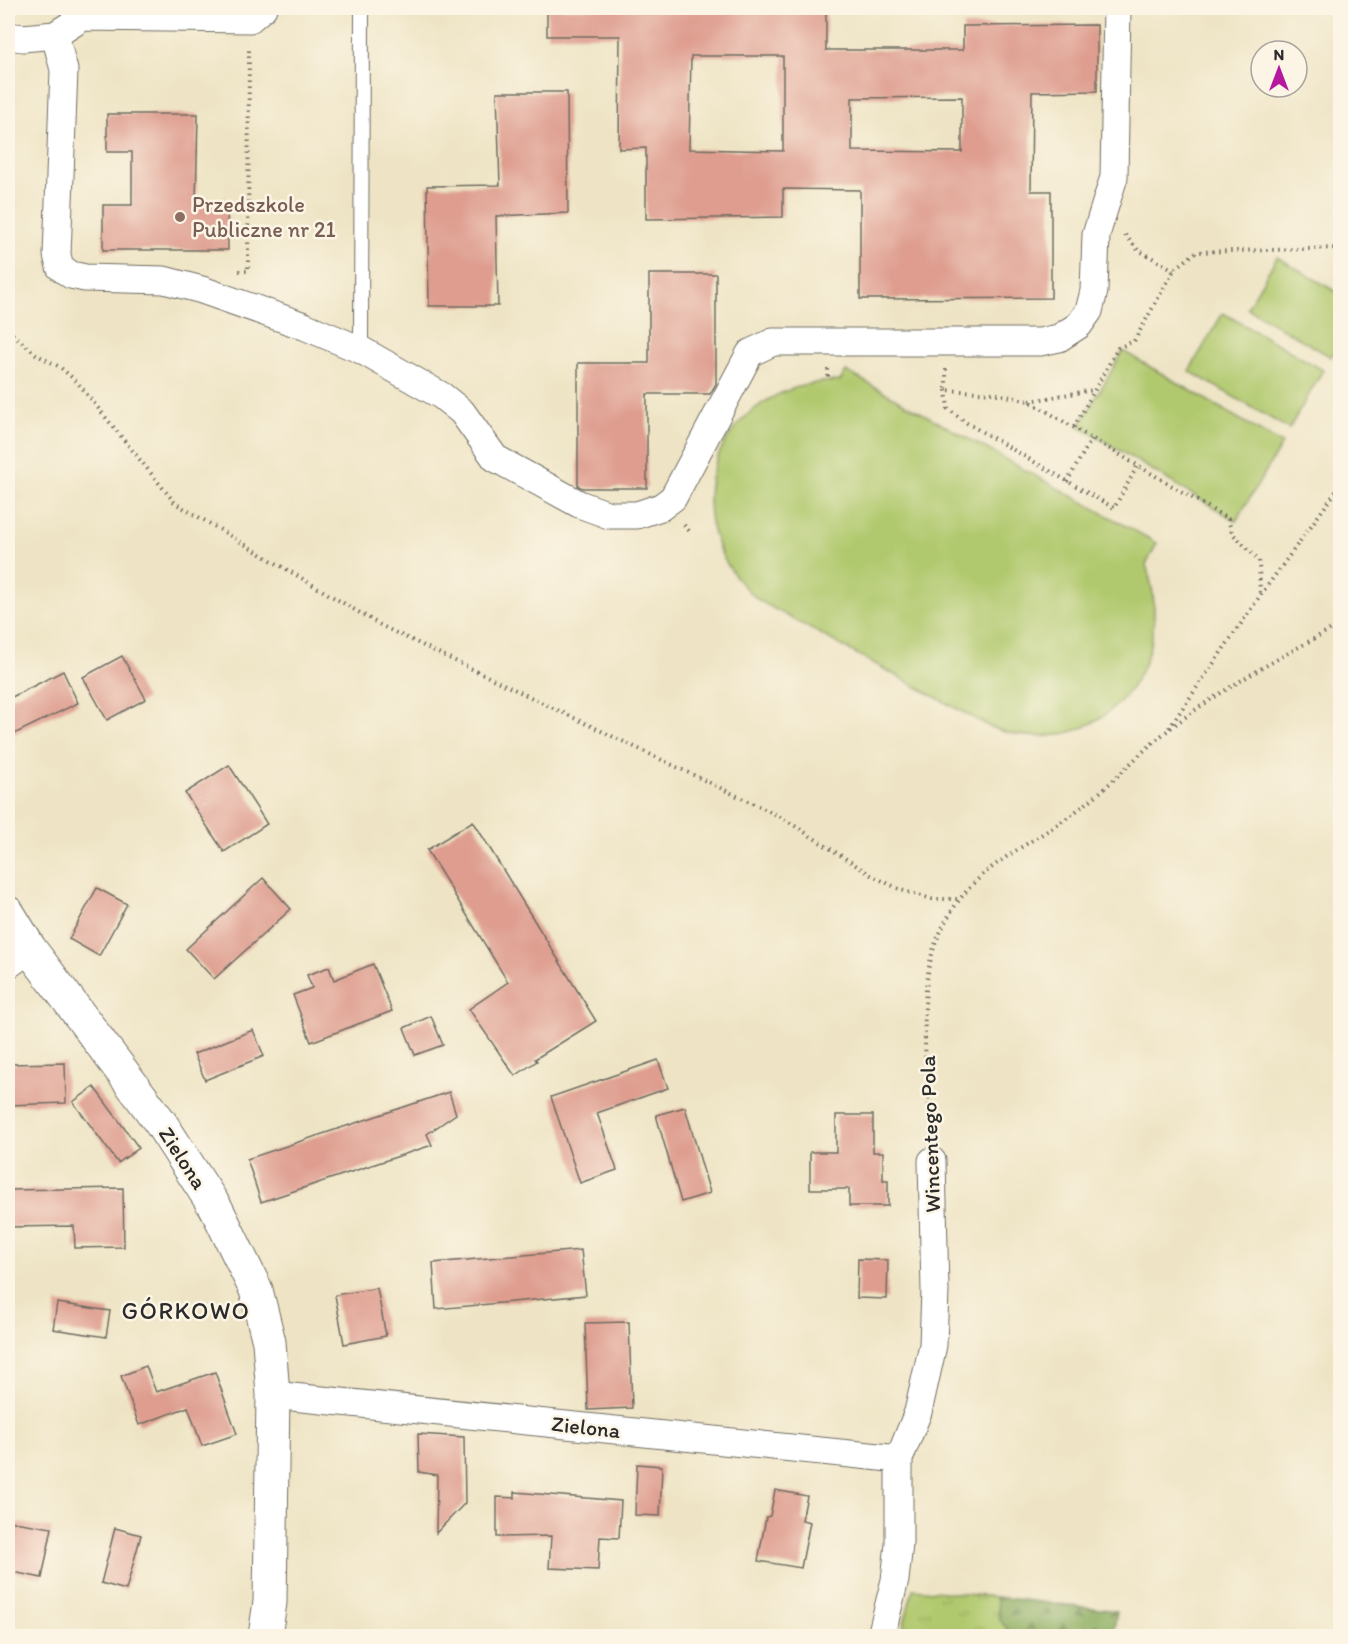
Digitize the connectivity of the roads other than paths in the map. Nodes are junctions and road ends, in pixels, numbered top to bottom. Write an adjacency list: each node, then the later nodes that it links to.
1 (362, 8): 7 (lane)
2 (1117, 8): 7 (street)
3 (84, 13): 4 (street); 5 (street)
4 (256, 14)
5 (55, 35): 6 (street); 7 (street)
6 (8, 36)
7 (362, 350)
8 (8, 913): 9 (street, Zielona)
9 (19, 957): 11 (street, Zielona)
10 (932, 1161): 12 (street, Wincentego Pola)
11 (273, 1395): 12 (street, Zielona); 13 (street, Zielona)
12 (899, 1459): 14 (street, Wincentego Pola)
13 (265, 1636)
14 (881, 1636)

